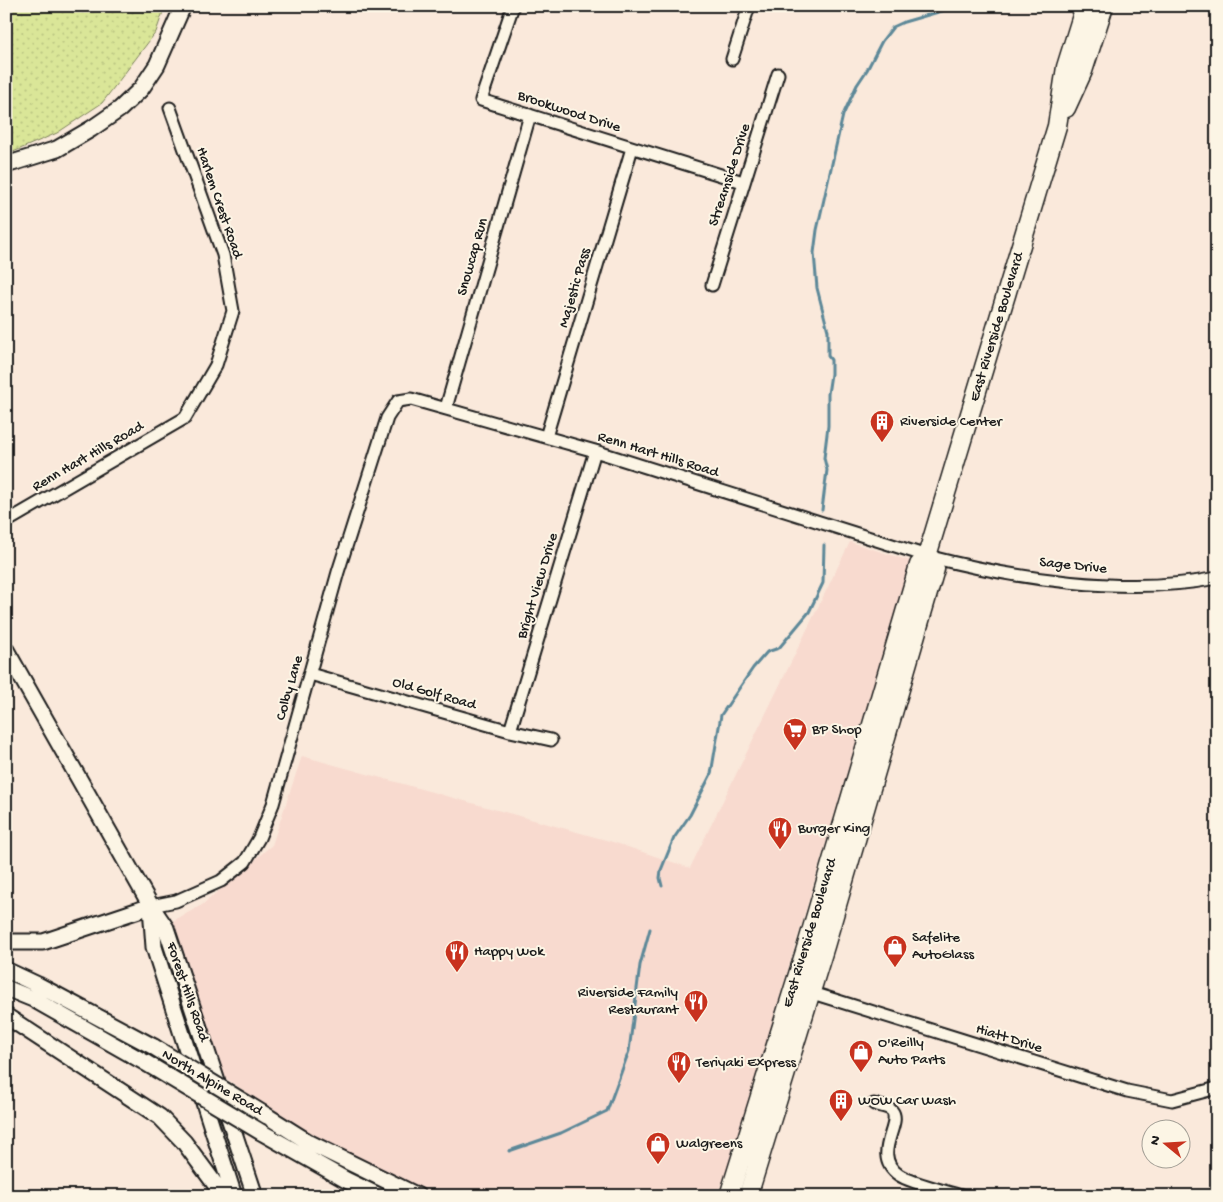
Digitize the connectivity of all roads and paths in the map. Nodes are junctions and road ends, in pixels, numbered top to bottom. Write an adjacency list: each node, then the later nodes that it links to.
1 (183, 6): 12 (main road)
2 (513, 6): 9 (street, Brookwood Drive)
3 (749, 6): 6 (street)
4 (1085, 6): 10 (main road, East Riverside Boulevard)
5 (1104, 6): 10 (main road, East Riverside Boulevard)
6 (732, 59)
7 (778, 74): 13 (street, Streamside Drive)
8 (170, 108): 16 (street, Harlem Crest Road)
9 (530, 115): 11 (street, Brookwood Drive); 15 (street, Snowcap Run)
10 (1057, 126): 21 (main road, East Riverside Boulevard)
11 (632, 148): 13 (street, Brookwood Drive); 18 (street, Majestic Pass)
12 (6, 165)
13 (743, 182): 14 (street, Streamside Drive)
14 (712, 285)
15 (446, 408): 17 (street, Renn Hart Hills Road); 18 (street, Renn Hart Hills Road)
16 (185, 418): 20 (street, Renn Hart Hills Road)
17 (387, 418): 24 (street, Colby Lane)
18 (546, 437): 19 (street, Renn Hart Hills Road)
19 (595, 451): 21 (street, Renn Hart Hills Road); 25 (street, Bright View Drive)
20 (6, 522)
21 (927, 556): 22 (street, Sage Drive); 31 (main road, East Riverside Boulevard)
22 (1217, 578)
23 (6, 650): 27 (main road, Forest Hills Road)
24 (310, 674): 25 (street, Old Golf Road); 27 (street, Colby Lane)
25 (510, 731): 26 (street, Old Golf Road)
26 (551, 740)
27 (151, 906): 28 (main road); 36 (main road, Forest Hills Road); 37 (main road, Forest Hills Road)
28 (6, 942)
29 (6, 970): 39 (main road, North Alpine Road, bridge)
30 (6, 988): 38 (main road, North Alpine Road, bridge)
31 (802, 989): 33 (street, Hiatt Drive); 40 (main road, East Riverside Boulevard); 41 (main road, East Riverside Boulevard)
32 (6, 1016): 35 (main road)
33 (1217, 1088)
34 (874, 1104): 42 (street)
35 (220, 1196)
36 (234, 1196)
37 (255, 1196)
38 (379, 1196)
39 (418, 1196)
40 (729, 1196)
41 (748, 1196)
42 (961, 1196)

